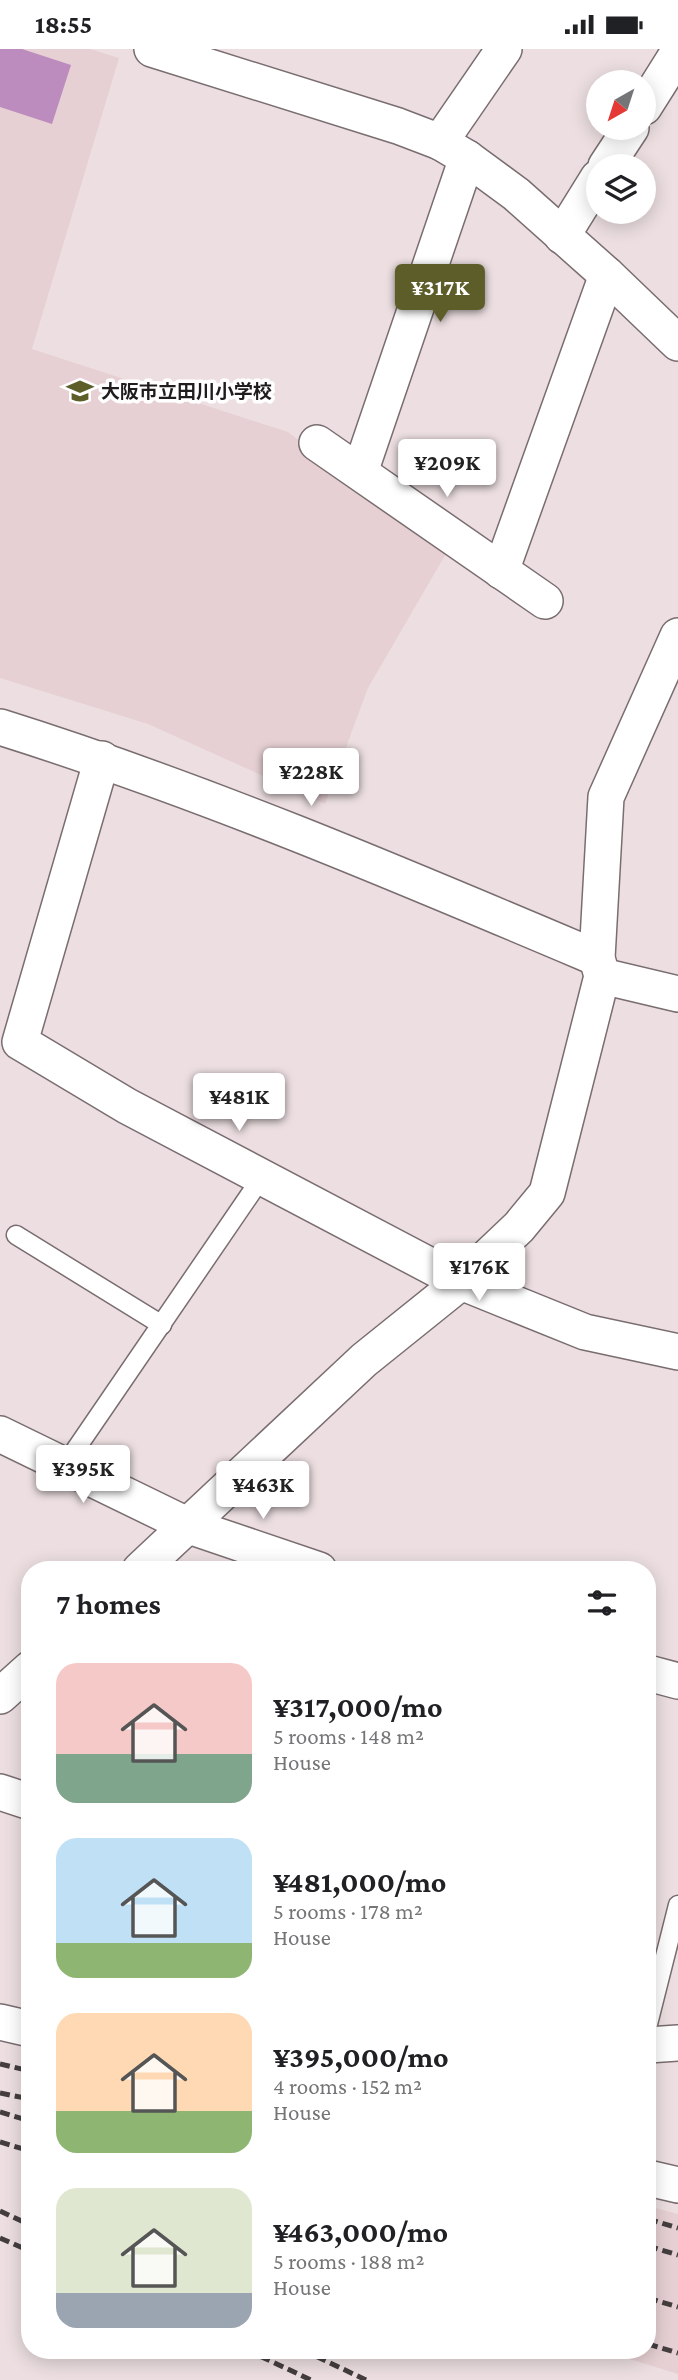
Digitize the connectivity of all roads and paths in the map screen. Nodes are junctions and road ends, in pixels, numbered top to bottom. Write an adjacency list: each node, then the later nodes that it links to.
1 (152, 49): 5 (street)
2 (504, 49): 5 (street)
3 (678, 53): 4 (street)
4 (656, 88)
5 (454, 150): 7 (street); 11 (street)
6 (586, 198): 7 (street)
7 (562, 236): 8 (street)
8 (607, 275): 9 (street); 12 (street)
9 (678, 343)
10 (317, 443): 11 (street)
11 (360, 473): 12 (street)
12 (501, 571): 13 (street)
13 (545, 601)
14 (678, 636): 17 (street)
15 (0, 727): 16 (street)
16 (102, 759): 17 (street); 19 (street)
17 (599, 967): 18 (street); 21 (street)
18 (678, 994)
19 (262, 1177): 21 (street); 22 (lane)
20 (16, 1235): 22 (lane)
21 (461, 1282): 23 (street); 26 (street)
22 (162, 1325): 25 (lane)
23 (678, 1352)
24 (0, 1434): 25 (street)
25 (65, 1465): 26 (street)
26 (189, 1526): 27 (street); 28 (street)
27 (150, 1561)
28 (292, 1561)
29 (656, 1675): 31 (street)
30 (21, 1677): 32 (street)
31 (678, 1681)
32 (0, 1696)
33 (0, 1792): 34 (street)
34 (21, 1799)
35 (678, 1905): 36 (lane)
36 (656, 1992)
37 (0, 2022): 38 (street)
38 (21, 2027)
39 (678, 2043): 40 (street)
40 (656, 2044)
41 (656, 2180): 42 (street)
42 (678, 2185)

